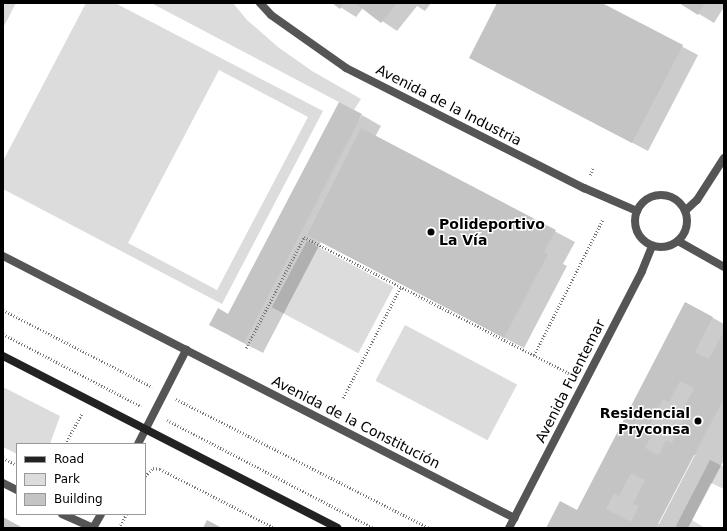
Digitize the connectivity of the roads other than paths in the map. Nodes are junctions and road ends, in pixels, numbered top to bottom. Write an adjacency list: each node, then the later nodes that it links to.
1 (260, 3): 3 (street, Avenida de la Industria)
2 (724, 158): 4 (street)
3 (637, 211): 4 (street); 6 (street)
4 (685, 211): 5 (street)
5 (678, 241): 6 (street); 8 (street)
6 (652, 246): 17 (street, Avenida Fuentemar)
7 (3, 256): 9 (street, Avenida de la Constitución)
8 (724, 266)
9 (186, 350): 11 (street); 17 (street, Avenida de la Constitución)
10 (3, 356): 11 (street)
11 (146, 429): 12 (street); 18 (street)
12 (139, 443)
13 (3, 483): 14 (street)
14 (16, 490)
15 (64, 515): 19 (street)
16 (100, 515): 19 (street)
17 (514, 518): 20 (street, Avenida Fuentemar)
18 (336, 527)
19 (93, 528)
20 (509, 528)

